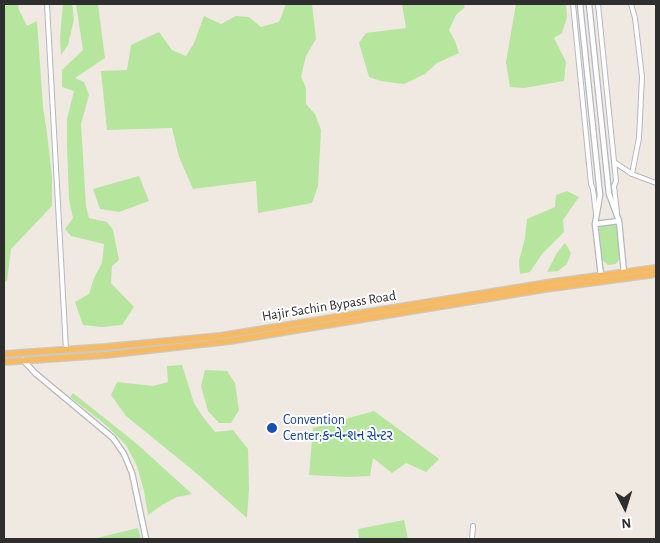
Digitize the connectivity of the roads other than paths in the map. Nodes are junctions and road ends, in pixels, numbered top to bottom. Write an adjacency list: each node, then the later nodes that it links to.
1 (47, 4): 16 (street)
2 (573, 4): 11 (street)
3 (580, 4): 11 (street)
4 (588, 4): 10 (street)
5 (598, 4): 7 (street)
6 (631, 4): 8 (street)
7 (614, 162): 8 (street); 10 (street)
8 (632, 174): 9 (street)
9 (656, 183)
10 (618, 219): 11 (street); 13 (street)
11 (596, 221): 15 (street)
12 (656, 268): 13 (highway, Hajir Sachin Bypass Road)
13 (624, 273): 15 (highway, Hajir Sachin Bypass Road)
14 (656, 274): 18 (highway)
15 (601, 276): 16 (highway, Hajir Sachin Bypass Road)
16 (66, 350): 17 (highway, Hajir Sachin Bypass Road)
17 (4, 354)
18 (23, 360): 19 (highway); 21 (street)
19 (4, 362)
20 (472, 526): 22 (street)
21 (146, 539)
22 (472, 539)

